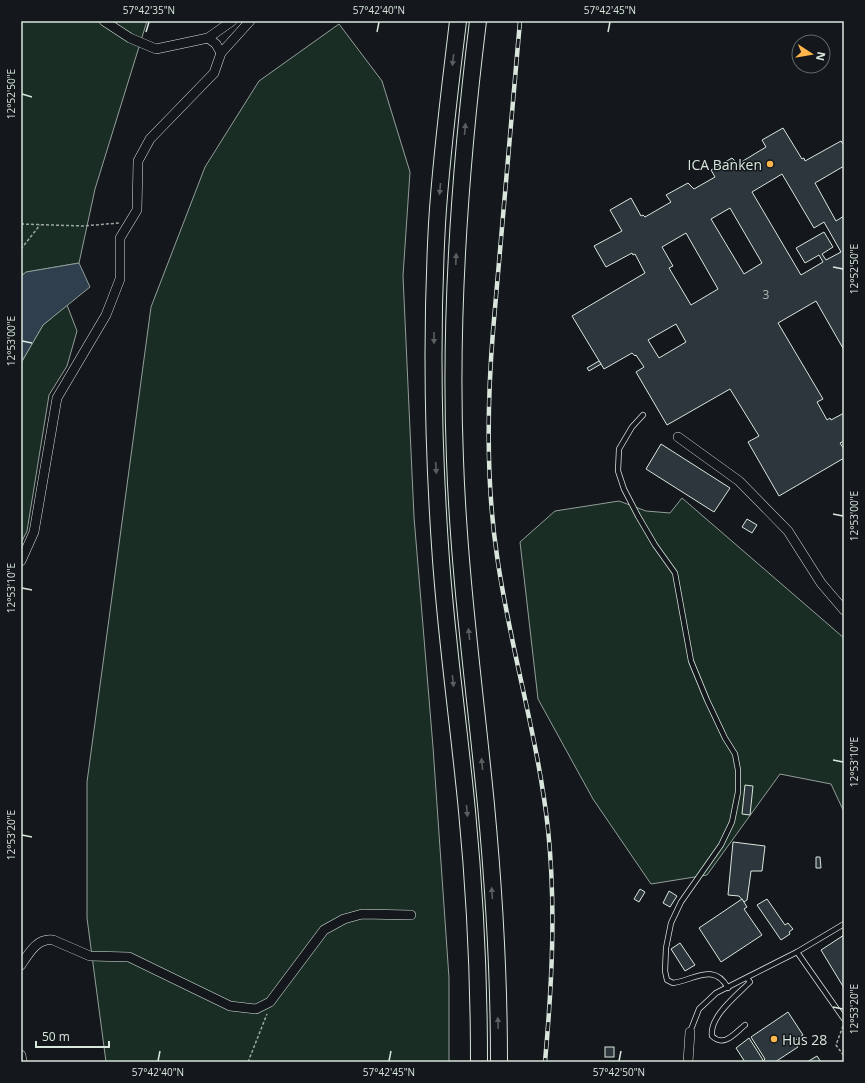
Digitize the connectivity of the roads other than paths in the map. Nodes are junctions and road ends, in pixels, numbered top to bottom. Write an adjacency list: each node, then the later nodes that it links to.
1 (104, 21): 6 (street)
2 (232, 21): 6 (street)
3 (250, 21): 7 (street)
4 (458, 21): 23 (highway, one-way to 23)
5 (478, 21): 24 (highway, one-way to 5)
6 (208, 38): 7 (street)
7 (220, 53): 10 (street)
8 (643, 415): 17 (lane)
9 (678, 437): 11 (street)
10 (21, 561)
11 (844, 610)
12 (412, 915): 15 (street)
13 (844, 924): 14 (lane)
14 (797, 952): 16 (lane); 18 (lane)
15 (21, 966)
16 (747, 978): 17 (lane); 19 (lane)
17 (728, 988): 20 (lane)
18 (844, 1019)
19 (745, 1025)
20 (690, 1032): 25 (street)
21 (21, 1055): 22 (street)
22 (22, 1062)
23 (480, 1062)
24 (499, 1062)
25 (688, 1062)

